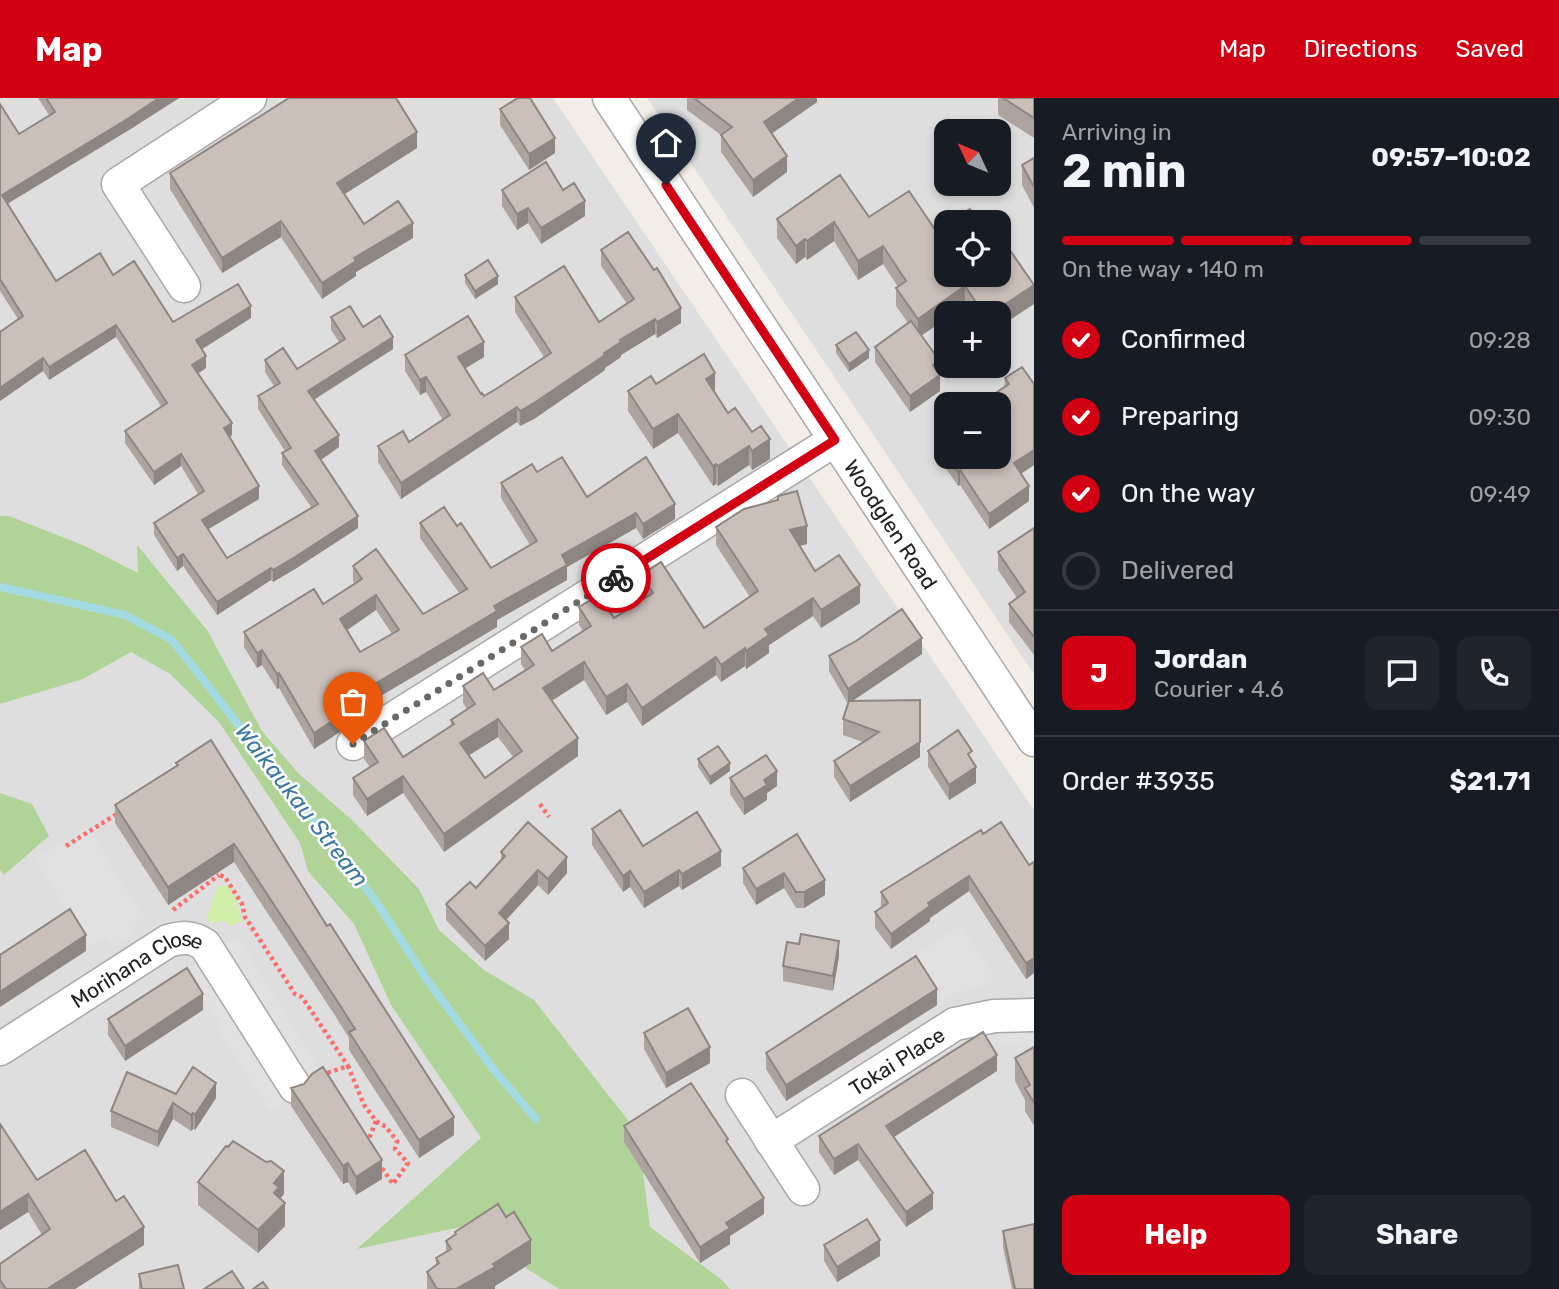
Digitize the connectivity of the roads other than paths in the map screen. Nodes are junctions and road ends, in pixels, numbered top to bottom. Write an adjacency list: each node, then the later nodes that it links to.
1 (250, 98): 3 (street)
2 (609, 98): 4 (street, Woodglen Road)
3 (184, 285)
4 (835, 440): 5 (street, Woodglen Road); 6 (street)
5 (1034, 740)
6 (353, 744)
7 (1034, 1015): 11 (street, Tokai Place)
8 (0, 1049): 9 (street, Morihana Close)
9 (295, 1087)
10 (741, 1095): 11 (street)
11 (771, 1141): 12 (street)
12 (803, 1189)

